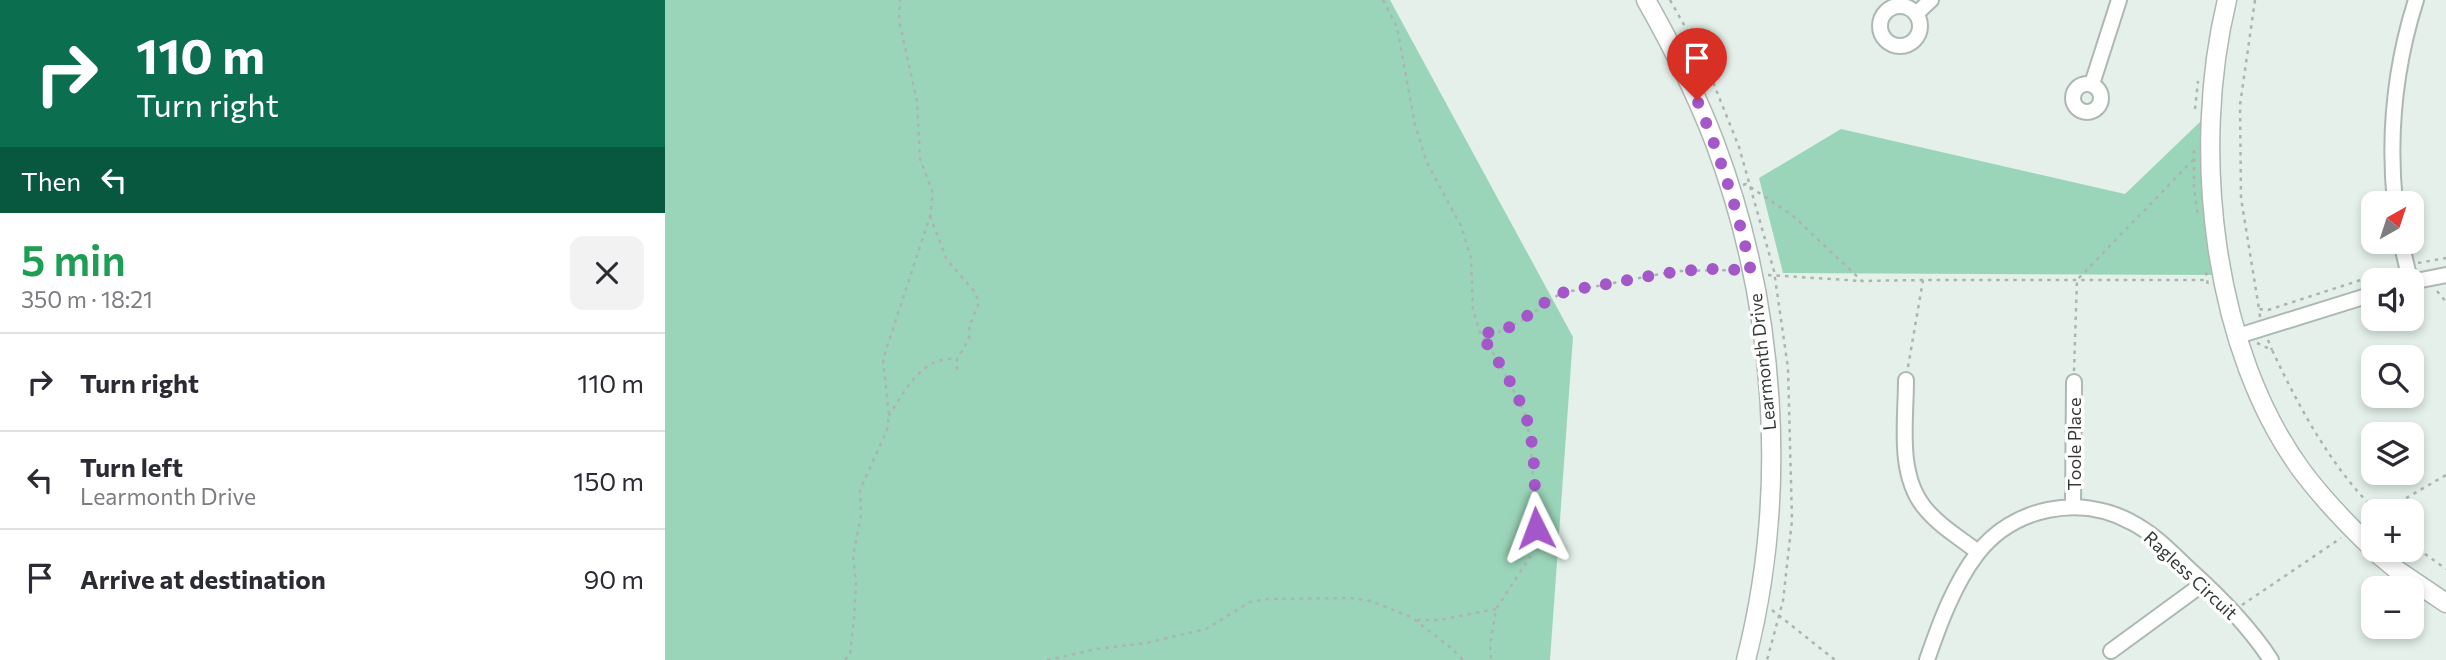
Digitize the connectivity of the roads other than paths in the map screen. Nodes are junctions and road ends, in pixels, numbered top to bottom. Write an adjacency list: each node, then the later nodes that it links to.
1 (1646, 0): 22 (street, Learmonth Drive)
2 (1931, 0): 6 (street)
3 (2119, 0): 7 (street)
4 (2227, 0): 12 (street)
5 (2416, 0): 8 (street)
6 (1916, 14)
7 (2092, 84)
8 (2394, 191)
9 (2446, 275): 10 (street)
10 (2424, 276)
11 (2361, 297): 12 (street)
12 (2238, 336): 16 (street)
13 (1906, 380): 17 (street)
14 (2074, 382): 15 (street, Toole Place)
15 (2073, 506): 17 (street, Ragless Circuit); 19 (street, Ragless Circuit)
16 (2361, 538)
17 (1978, 552): 23 (street, Ragless Circuit)
18 (2388, 562): 20 (street)
19 (2204, 583): 21 (street); 24 (street, Ragless Circuit)
20 (2446, 603)
21 (2111, 651)
22 (1746, 660)
23 (1927, 660)
24 (2271, 660)

